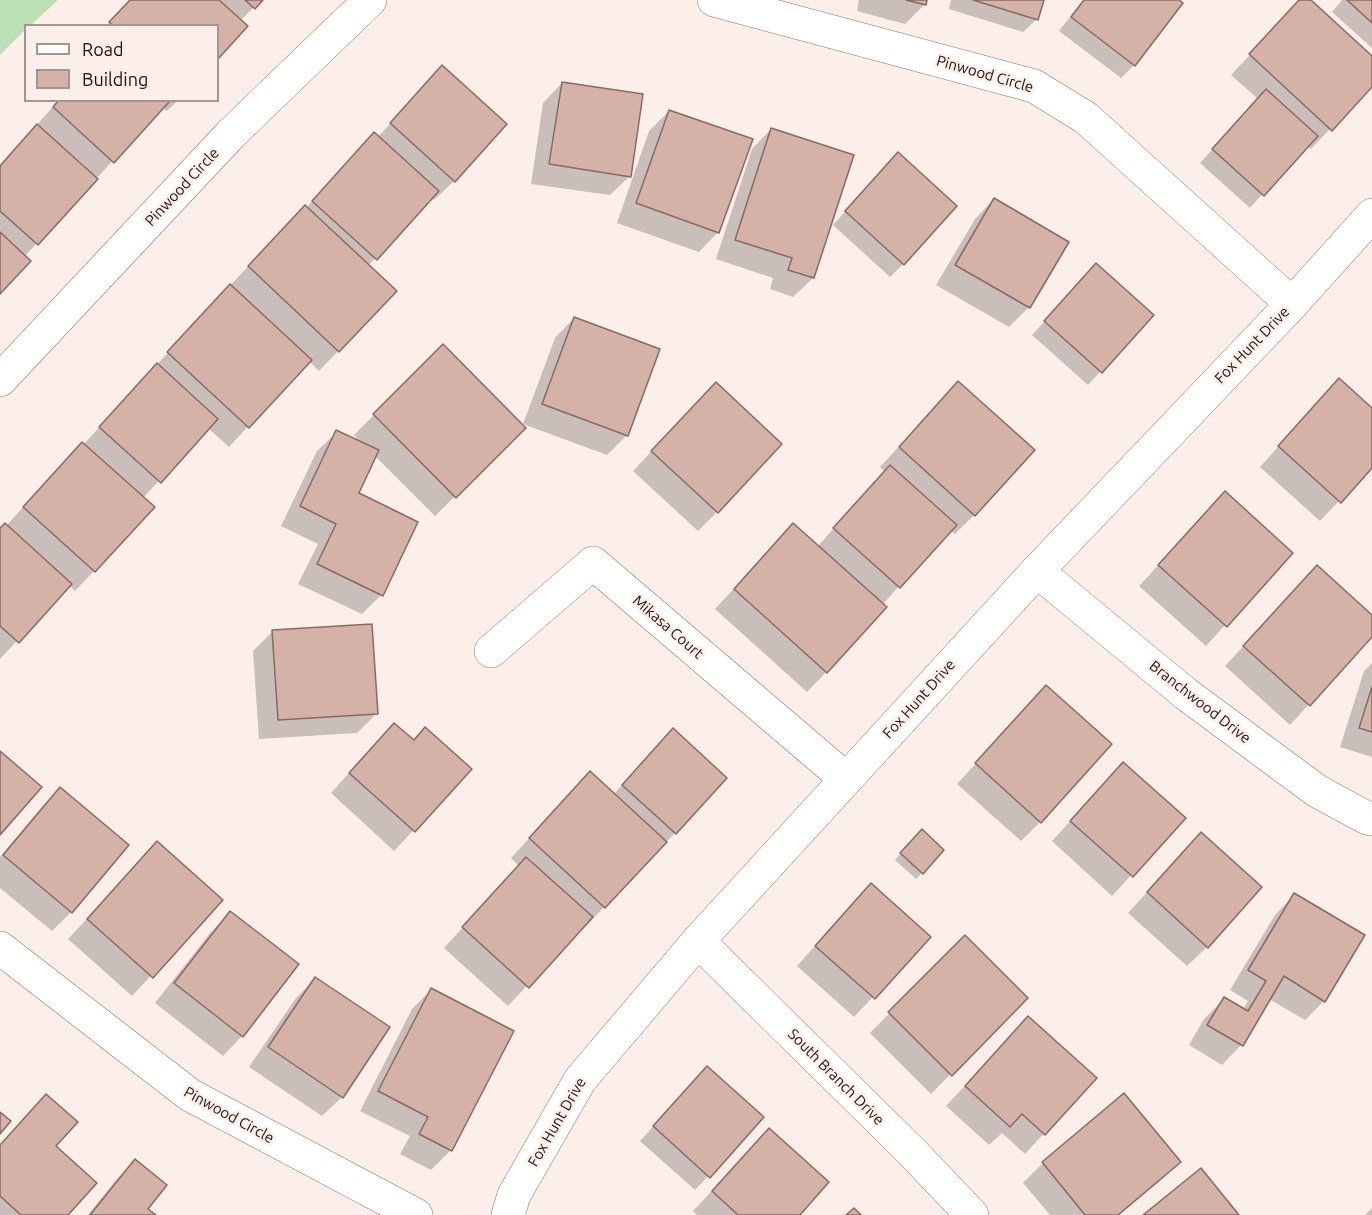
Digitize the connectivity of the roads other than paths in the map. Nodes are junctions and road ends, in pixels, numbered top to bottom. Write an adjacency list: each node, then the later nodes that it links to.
1 (370, 0): 5 (street, Pinwood Circle)
2 (714, 0): 4 (street, Pinwood Circle)
3 (1372, 215): 4 (street, Fox Hunt Drive)
4 (1292, 304): 6 (street, Fox Hunt Drive)
5 (0, 380)
6 (1037, 571): 8 (street, Fox Hunt Drive); 9 (street, Branchwood Drive)
7 (490, 651): 8 (street, Mikasa Court)
8 (846, 780): 10 (street, Fox Hunt Drive)
9 (1372, 819)
10 (698, 941): 13 (street, Fox Hunt Drive); 14 (street, South Branch Drive)
11 (0, 948): 12 (street, Pinwood Circle)
12 (416, 1215)
13 (508, 1215)
14 (972, 1215)

